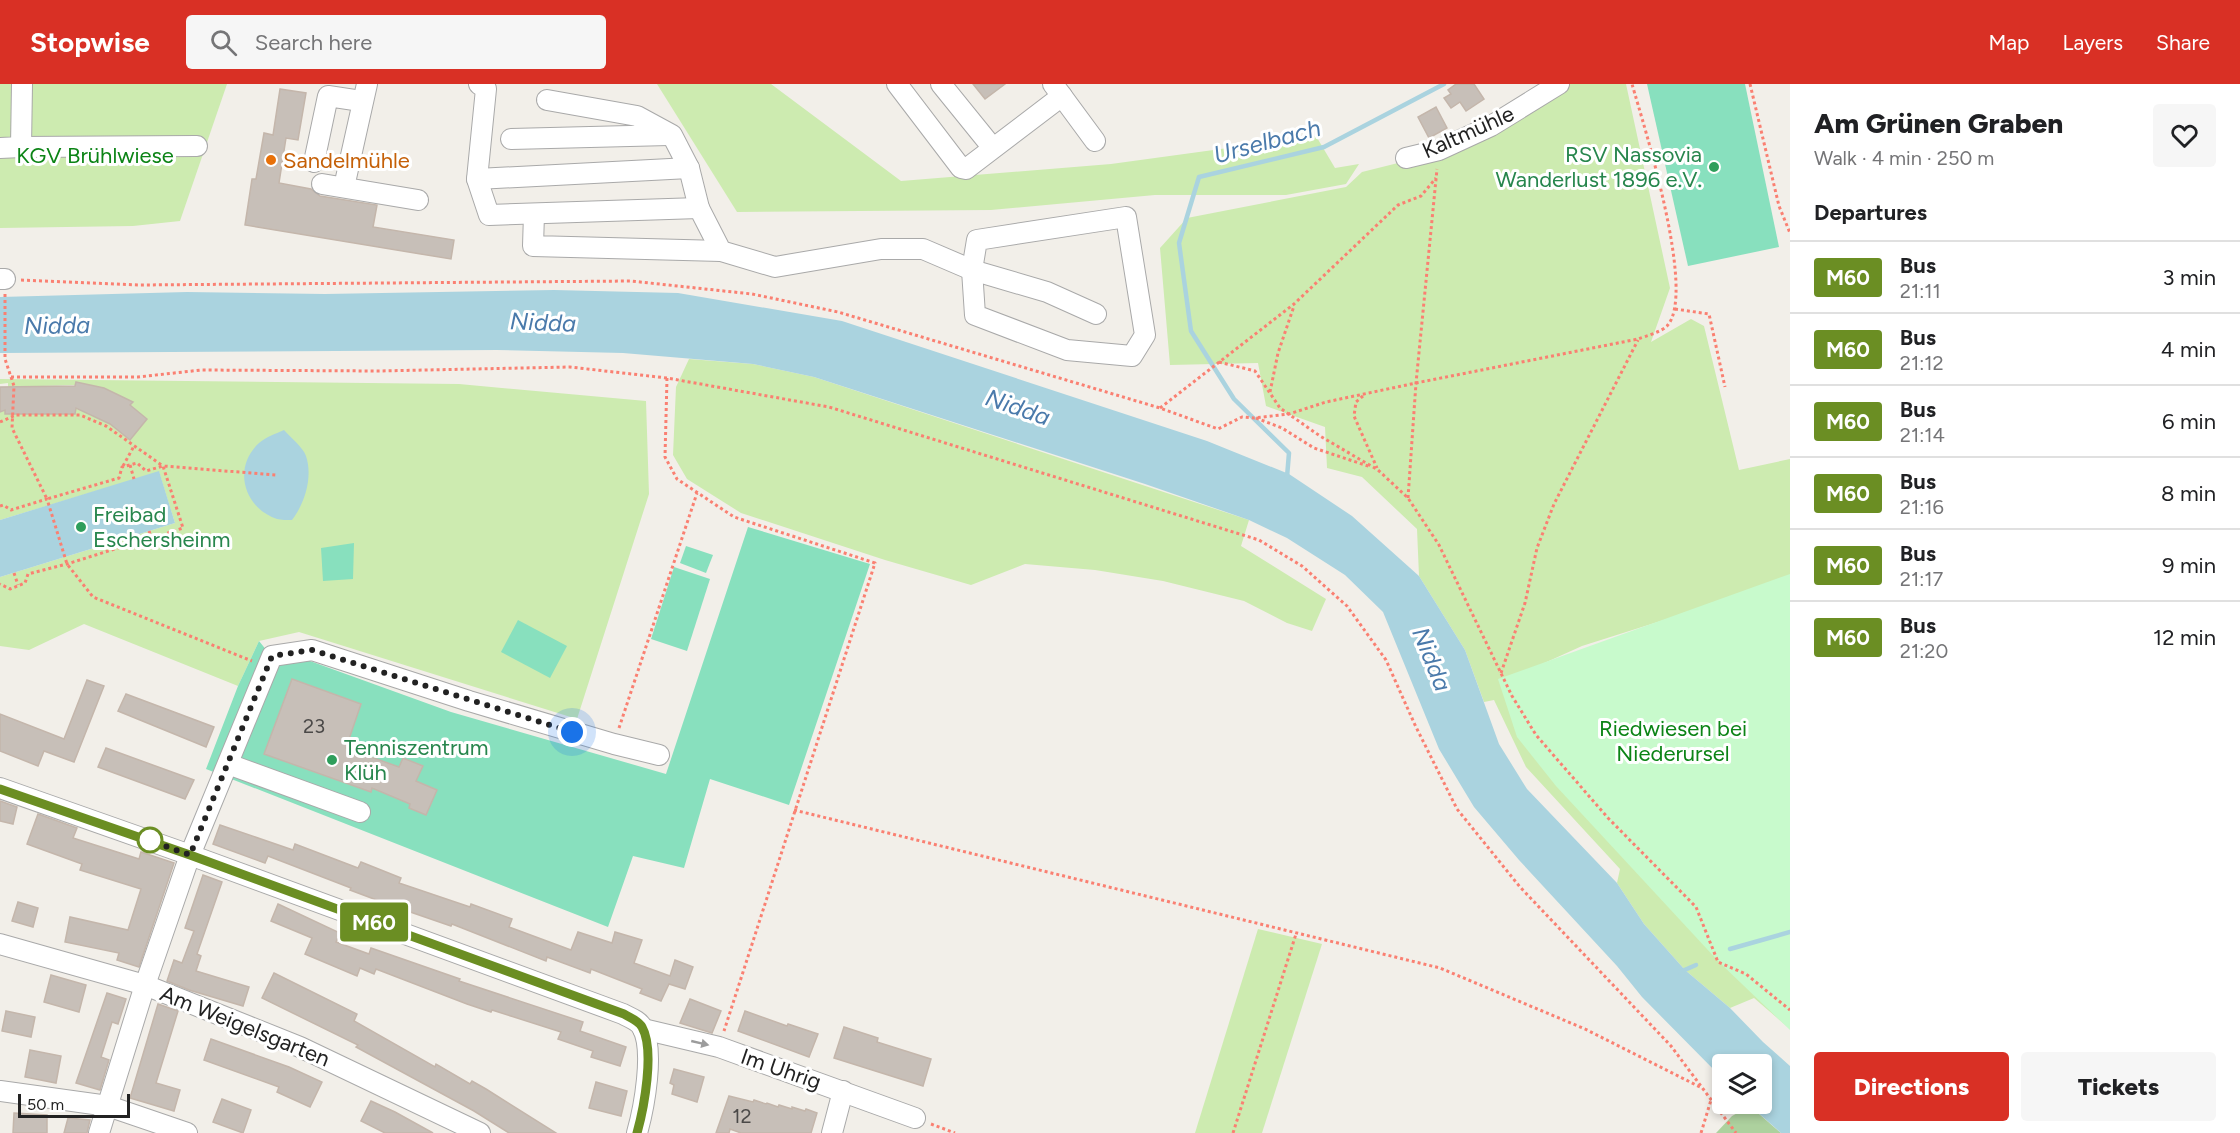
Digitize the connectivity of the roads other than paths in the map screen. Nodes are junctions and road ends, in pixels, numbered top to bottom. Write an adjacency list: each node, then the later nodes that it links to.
1 (22, 84): 13 (street)
2 (479, 84): 19 (street)
3 (897, 84): 14 (street)
4 (941, 84): 14 (street)
5 (1559, 84): 16 (street, Kaltmühle)
6 (1058, 90): 11 (street); 14 (street)
7 (364, 93): 17 (street); 21 (street)
8 (547, 100): 9 (street)
9 (672, 135): 10 (street); 18 (street)
10 (511, 140)
11 (1095, 141)
12 (197, 146): 13 (street)
13 (21, 147): 15 (street)
14 (992, 147)
15 (0, 148)
16 (1406, 158)
17 (314, 162)
18 (688, 168): 19 (street); 23 (street)
19 (477, 179): 24 (street)
20 (322, 184): 21 (street)
21 (344, 187): 22 (street)
22 (418, 200)
23 (699, 208): 24 (street); 25 (street)
24 (534, 214): 25 (street)
25 (721, 251): 26 (street)
26 (972, 270): 26 (street); 27 (street)
27 (1096, 314)
28 (659, 755): 29 (street)
29 (228, 764): 31 (street); 32 (street)
30 (0, 789): 32 (street, Im Uhrig)
31 (360, 812)
32 (190, 855): 34 (street); 35 (street, Im Uhrig)
33 (0, 944): 34 (street, Am Weigelsgarten)
34 (145, 985): 38 (street); 42 (street, Am Weigelsgarten)
35 (643, 1029): 37 (street, Im Uhrig, one-way to 37); 43 (street)
36 (0, 1091): 38 (street)
37 (843, 1091): 39 (street, Im Uhrig); 44 (street)
38 (108, 1106): 40 (street); 41 (street)
39 (915, 1118)
40 (99, 1133)
41 (187, 1133)
42 (480, 1133)
43 (637, 1133)
44 (832, 1133)

